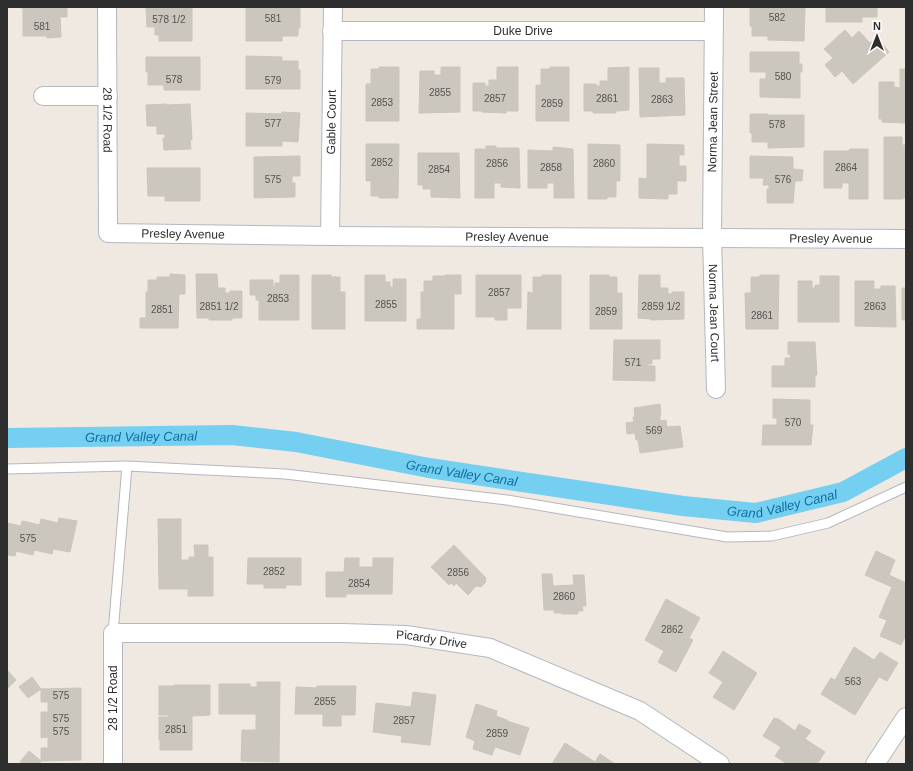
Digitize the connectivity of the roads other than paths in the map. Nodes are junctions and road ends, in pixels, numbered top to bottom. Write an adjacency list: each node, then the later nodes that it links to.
1 (107, 7): 7 (street, 28 1/2 Road)
2 (333, 7): 4 (street, Gable Court)
3 (714, 7): 5 (street, Norma Jean Street)
4 (332, 31): 5 (street, Duke Drive); 9 (street, Gable Court)
5 (714, 31): 10 (street, Norma Jean Street)
6 (42, 96): 7 (street)
7 (108, 96): 8 (street, 28 1/2 Road)
8 (108, 233): 9 (street, Presley Avenue)
9 (330, 236): 10 (street, Presley Avenue)
10 (712, 237): 11 (street, Presley Avenue); 12 (street, Norma Jean Court)
11 (906, 239)
12 (716, 389)
13 (127, 466): 14 (lane); 15 (lane); 16 (lane)
14 (7, 469)
15 (906, 487)
16 (113, 633): 18 (street, 28 1/2 Road); 19 (street, Picardy Drive)
17 (906, 717): 20 (street)
18 (113, 764)
19 (720, 764)
20 (875, 764)

